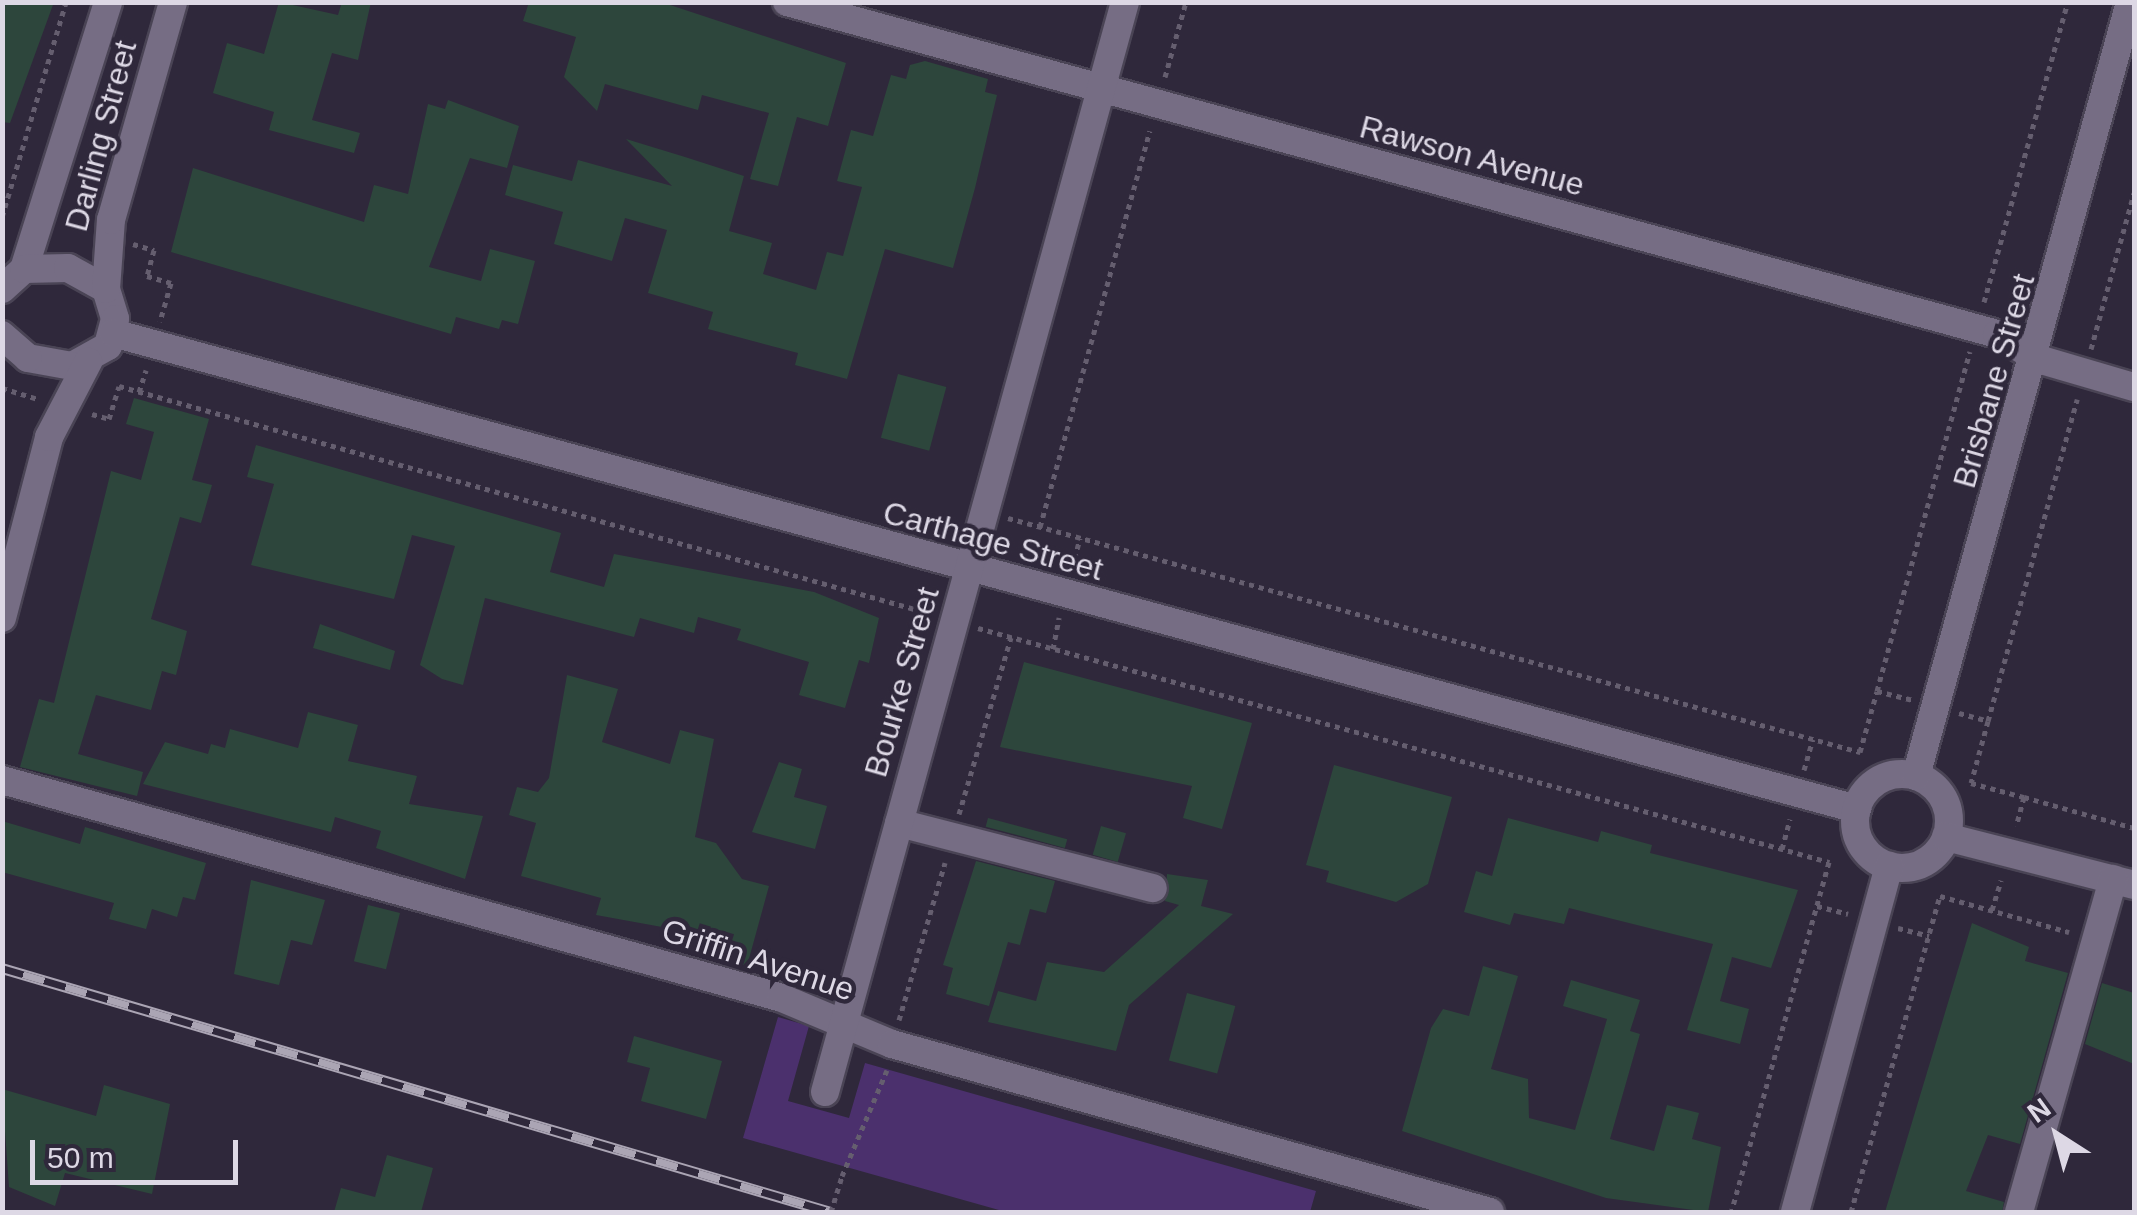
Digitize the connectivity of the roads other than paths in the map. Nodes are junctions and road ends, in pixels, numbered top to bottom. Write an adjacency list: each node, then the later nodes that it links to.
1 (108, 2): 7 (street, Darling Street)
2 (173, 2): 9 (street, Darling Street)
3 (786, 2): 6 (street, Rawson Avenue)
4 (1125, 2): 6 (street, Bourke Street)
5 (2130, 2): 12 (street, Brisbane Street)
6 (1100, 90): 12 (street, Rawson Avenue); 16 (street, Bourke Street)
7 (24, 269): 8 (street); 9 (street)
8 (2, 289)
9 (106, 290): 10 (street, Darling Street)
10 (113, 333): 13 (street); 16 (street, Carthage Street)
11 (3, 336): 13 (street); 14 (street)
12 (2038, 359): 15 (street, Rawson Avenue); 18 (street, Brisbane Street)
13 (88, 362): 17 (street)
14 (2, 372)
15 (2134, 387)
16 (970, 571): 20 (street, Carthage Street); 21 (street, Bourke Street)
17 (2, 618)
18 (1916, 776): 20 (street); 22 (street)
19 (2, 780): 26 (street, Griffin Avenue)
20 (1857, 810): 23 (street)
21 (899, 823): 25 (street); 26 (street, Bourke Street)
22 (1946, 837): 23 (street); 24 (street)
23 (1889, 866): 29 (street)
24 (2124, 882): 30 (street)
25 (1154, 888)
26 (843, 1023): 27 (street, Bourke Street); 28 (street, Griffin Avenue)
27 (825, 1092)
28 (1490, 1212)
29 (1796, 1212)
30 (2019, 1212)

